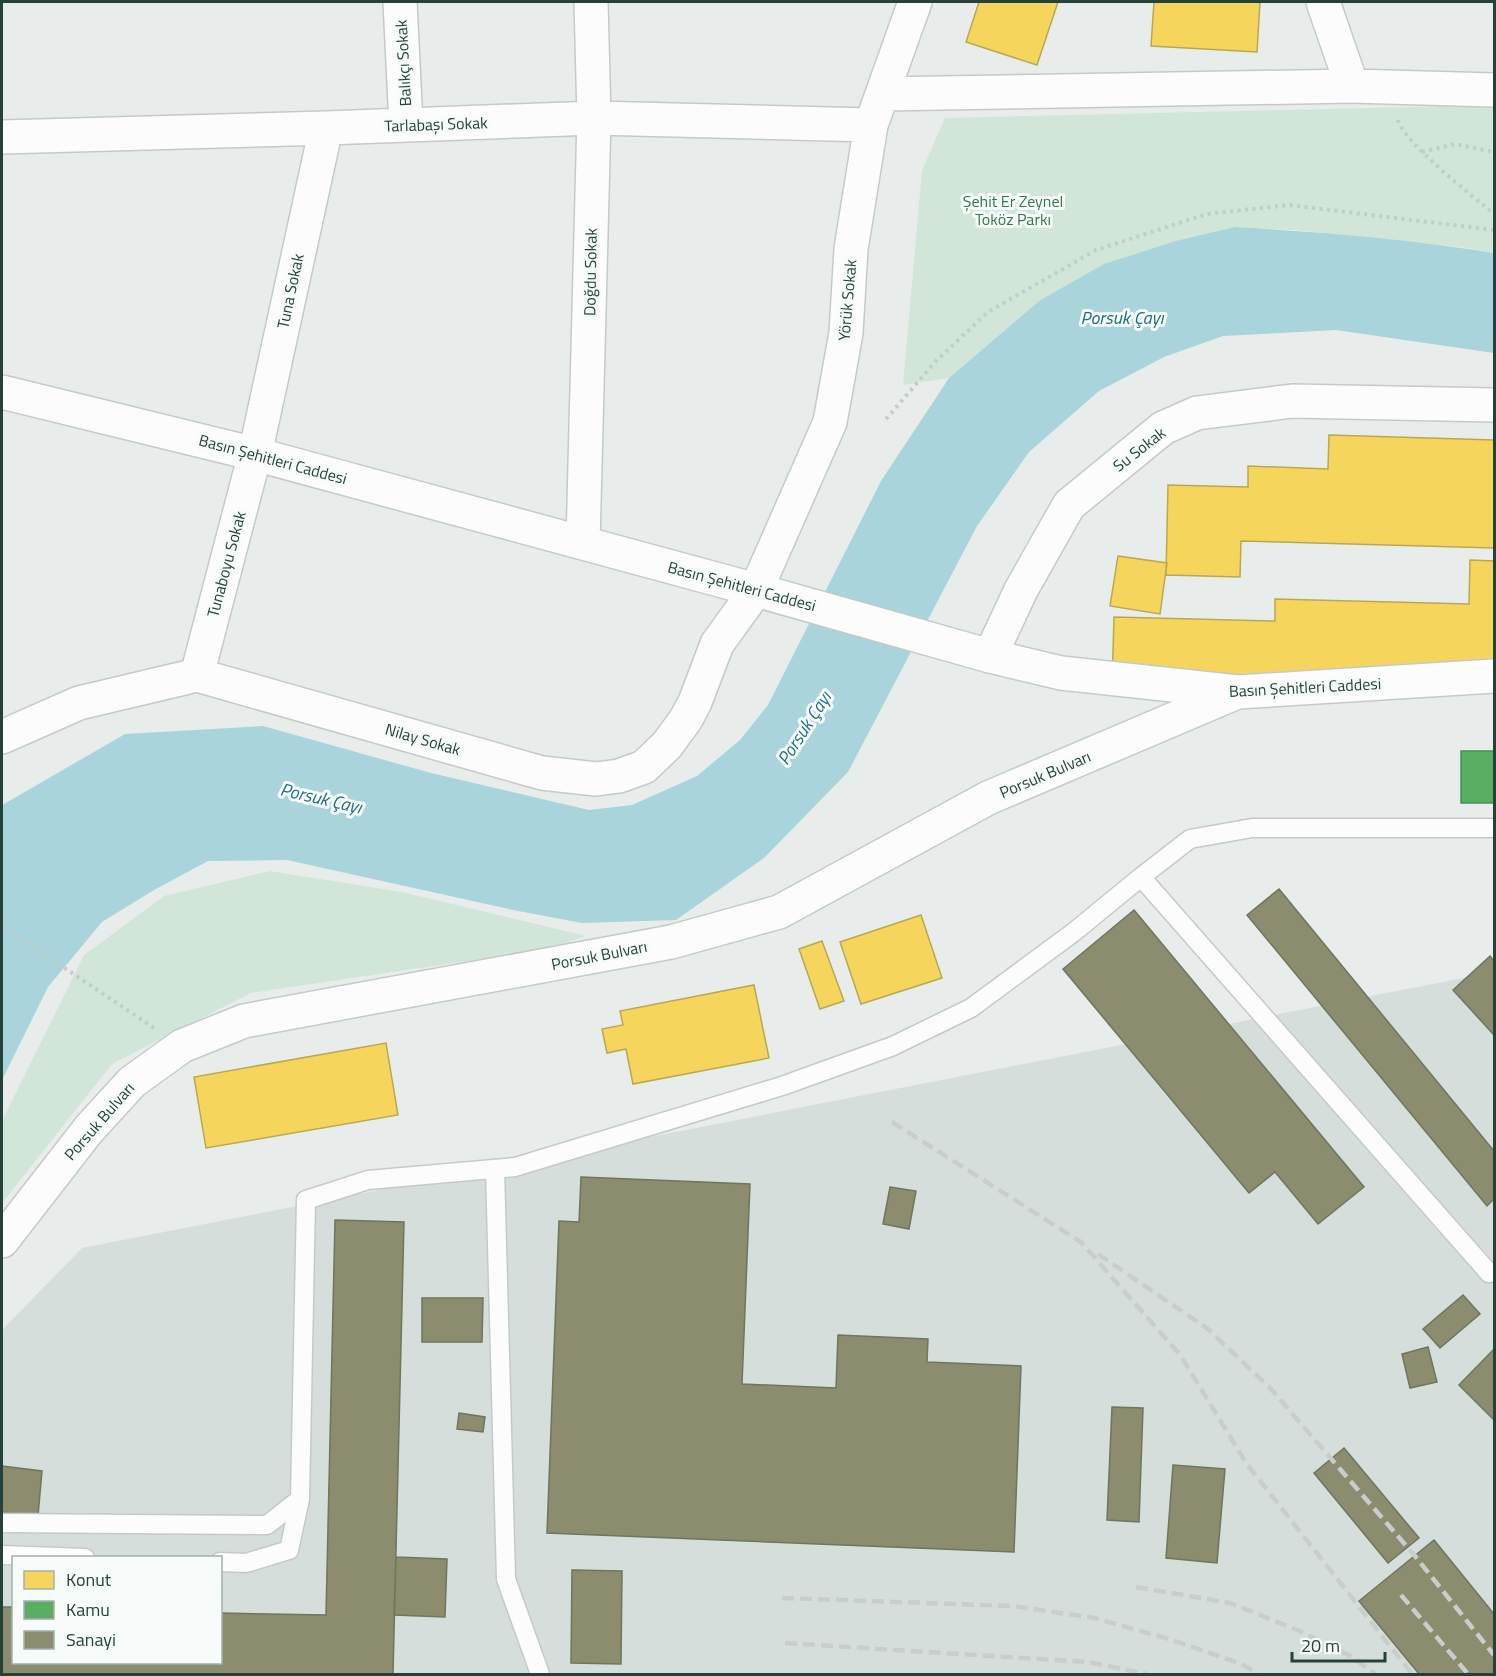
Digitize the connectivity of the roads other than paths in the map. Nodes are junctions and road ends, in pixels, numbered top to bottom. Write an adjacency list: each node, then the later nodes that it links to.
1 (400, 2): 9 (street, Balıkçı Sokak)
2 (591, 2): 8 (street, Doğdu Sokak)
3 (915, 2): 7 (street, Yörük Sokak)
4 (1323, 2): 5 (street)
5 (1352, 86): 6 (street); 7 (street)
6 (1494, 90)
7 (882, 94): 10 (street, Yörük Sokak)
8 (594, 118): 9 (street, Tarlabaşı Sokak); 10 (street, Tarlabaşı Sokak); 16 (street, Doğdu Sokak)
9 (406, 125): 11 (street, Tarlabaşı Sokak)
10 (871, 125): 17 (street, Yörük Sokak)
11 (326, 128): 12 (street, Tarlabaşı Sokak); 15 (street, Tuna Sokak)
12 (2, 137)
13 (2, 392): 15 (street, Basın Şehitleri Caddesi)
14 (1494, 405): 18 (street, Su Sokak)
15 (255, 454): 16 (street, Basın Şehitleri Caddesi); 19 (street, Tunaboyu Sokak)
16 (583, 542): 17 (street, Basın Şehitleri Caddesi)
17 (756, 590): 18 (street, Basın Şehitleri Caddesi); 19 (street, Nilay Sokak)
18 (990, 656): 21 (street, Basın Şehitleri Caddesi)
19 (198, 675): 22 (street, Nilay Sokak)
20 (1494, 676): 21 (street, Basın Şehitleri Caddesi)
21 (1238, 692): 26 (street, Porsuk Bulvarı)
22 (2, 737)
23 (1494, 828): 24 (lane)
24 (1141, 877): 25 (lane); 27 (lane)
25 (495, 1169): 28 (lane); 33 (lane)
26 (2, 1241)
27 (1494, 1272)
28 (300, 1499): 29 (lane); 32 (lane)
29 (2, 1523)
30 (2, 1554): 31 (lane)
31 (57, 1556)
32 (222, 1562)
33 (540, 1674)

